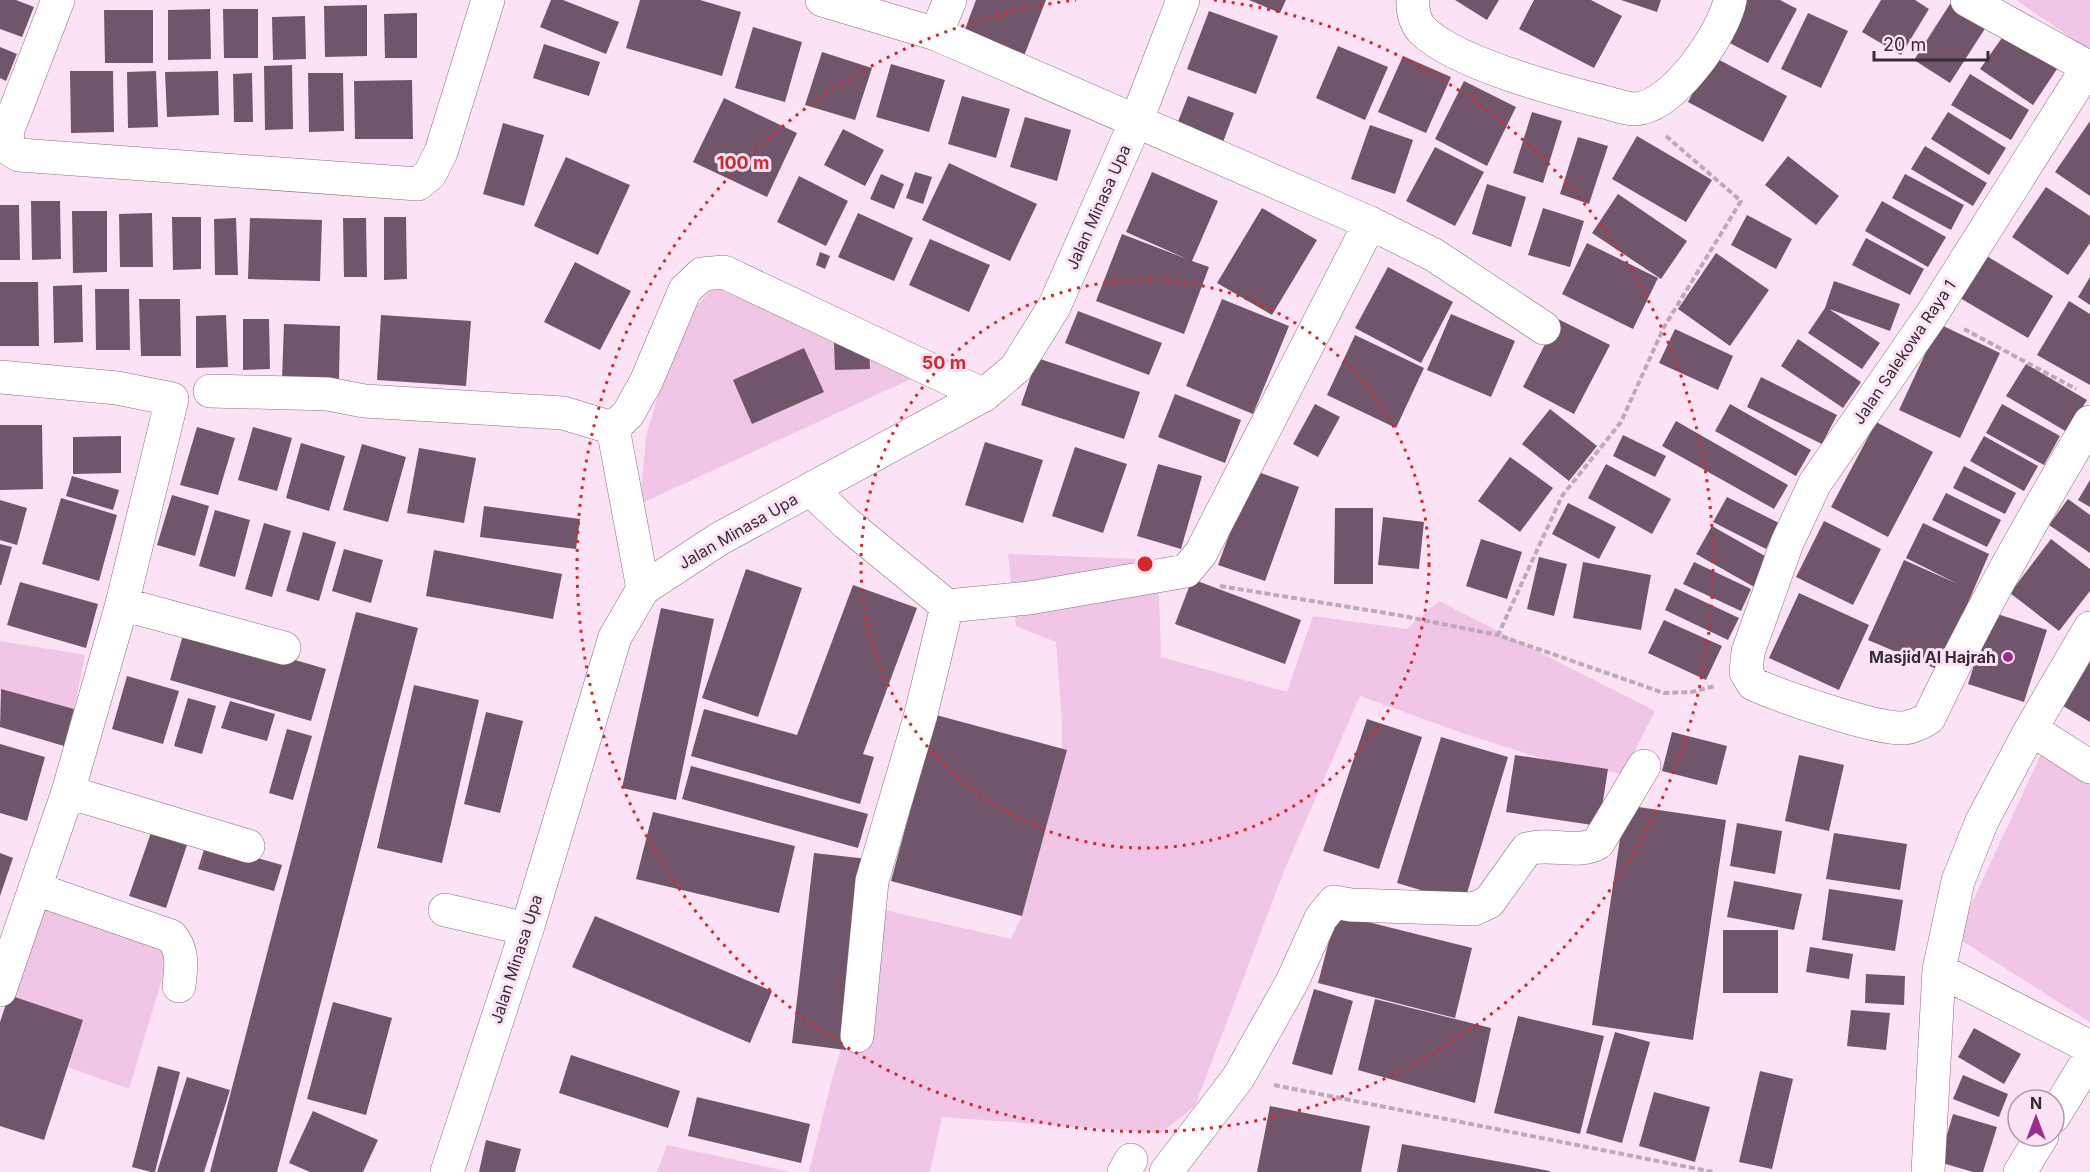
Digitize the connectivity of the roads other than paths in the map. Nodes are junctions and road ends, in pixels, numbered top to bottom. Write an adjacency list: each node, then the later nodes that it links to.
1 (58, 0): 2 (street)
2 (488, 0)
3 (822, 0): 9 (street)
4 (950, 0): 9 (street)
5 (1183, 0): 11 (street, Jalan Minasa Upa)
6 (1413, 0): 7 (street)
7 (1730, 0)
8 (1967, 0): 10 (street)
9 (936, 34): 11 (street)
10 (2089, 68): 17 (street, Jalan Salekowa Raya 1)
11 (1137, 119): 12 (street); 16 (street, Jalan Minasa Upa)
12 (1370, 223): 13 (street); 22 (street)
13 (1544, 328)
14 (0, 377): 21 (street)
15 (210, 391): 18 (street)
16 (984, 395): 18 (street); 19 (street, Jalan Minasa Upa)
17 (2090, 422)
18 (613, 428): 20 (street)
19 (811, 490): 20 (street, Jalan Minasa Upa); 22 (street)
20 (642, 589): 32 (street, Jalan Minasa Upa)
21 (123, 604): 24 (street); 28 (street)
22 (947, 606): 36 (street)
23 (2090, 628): 25 (street)
24 (284, 648)
25 (2031, 729): 27 (street); 33 (street)
26 (1644, 766): 42 (street)
27 (2090, 767)
28 (68, 792): 29 (street); 30 (street)
29 (248, 846)
30 (36, 889): 34 (street); 35 (street)
31 (445, 910): 32 (street)
32 (527, 929): 41 (street, Jalan Minasa Upa)
33 (1940, 970): 37 (street); 43 (street)
34 (179, 986)
35 (0, 990)
36 (857, 1036)
37 (2090, 1047)
38 (2090, 1057): 39 (street)
39 (2066, 1096)
40 (2035, 1148): 44 (street)
41 (447, 1172)
42 (1166, 1172)
43 (1928, 1172)
44 (2020, 1172)

